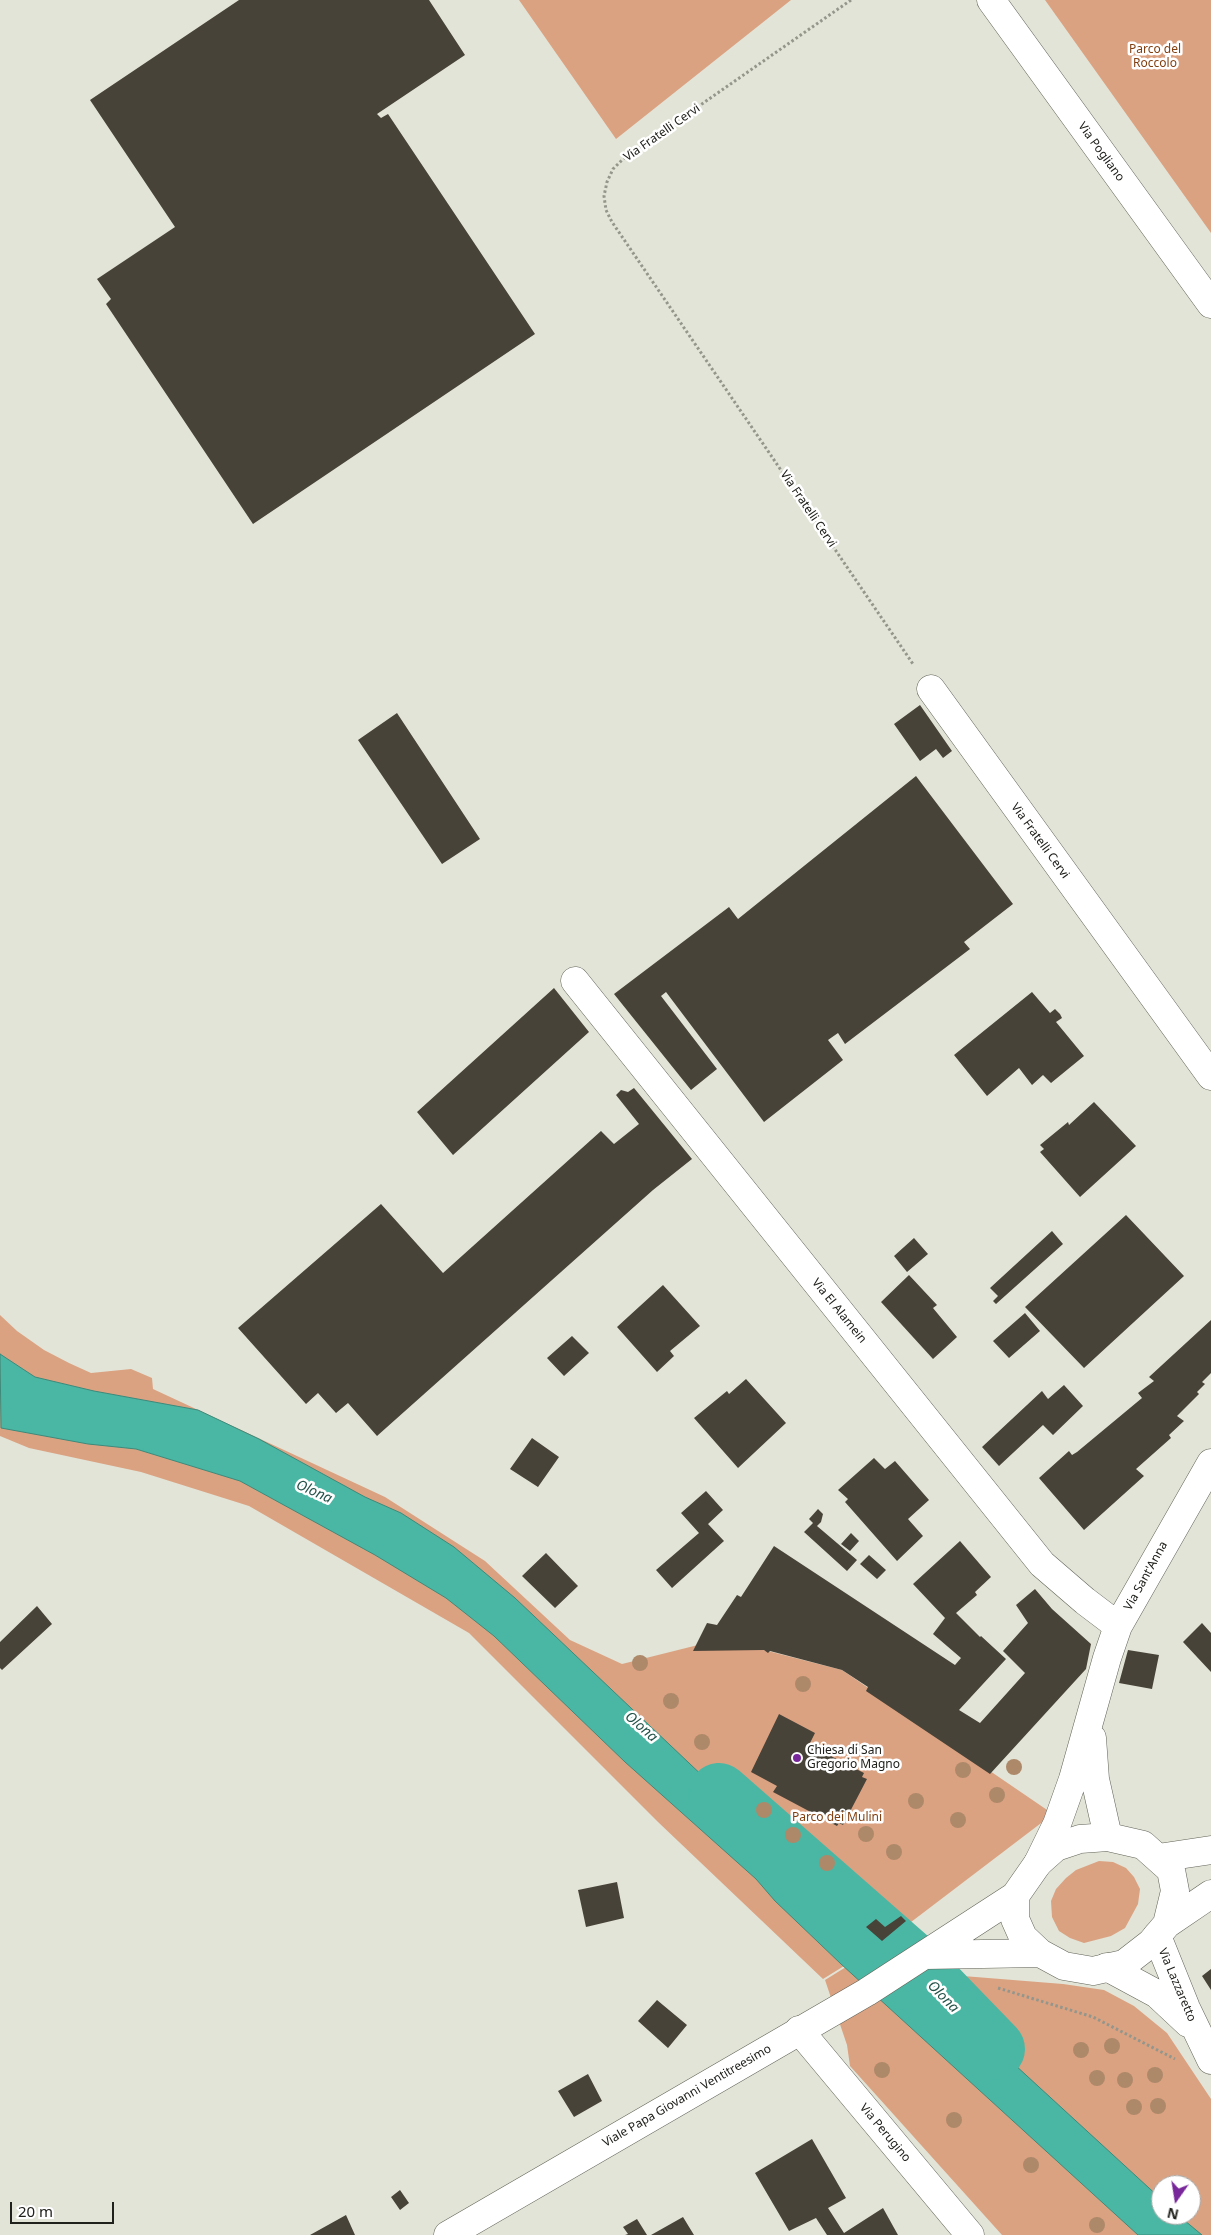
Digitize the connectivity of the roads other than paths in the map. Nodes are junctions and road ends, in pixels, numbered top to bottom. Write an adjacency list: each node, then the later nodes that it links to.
1 (991, 0): 2 (street, Via Pogliano)
2 (1211, 304)
3 (930, 689): 5 (street, Via Fratelli Cervi)
4 (575, 981): 7 (street, Via El Alamein)
5 (1211, 1076)
6 (1211, 1464): 7 (street, Via Sant'Anna)
7 (1118, 1626): 8 (street, Via Sant'Anna)
8 (1097, 1696): 9 (street, Via Sant'Anna); 12 (street, Via Sant'Anna)
9 (1108, 1838): 11 (street); 12 (street)
10 (1211, 1850): 11 (street)
11 (1158, 1858): 15 (street)
12 (1038, 1863): 14 (street)
13 (1211, 1894): 15 (street)
14 (1015, 1896): 16 (street); 17 (street, Viale Papa Giovanni Ventitreesimo)
15 (1162, 1930): 18 (street); 20 (street, Via Lazzaretto)
16 (1040, 1953): 17 (street); 18 (street)
17 (925, 1955): 19 (street, Viale Papa Giovanni Ventitreesimo)
18 (1107, 1967): 20 (street, Via Lazzaretto)
19 (799, 2030): 22 (street, Viale Papa Giovanni Ventitreesimo); 23 (street, Via Perugino)
20 (1198, 2033): 21 (street, Via Lazzaretto)
21 (1211, 2060)
22 (448, 2235)
23 (970, 2235)

